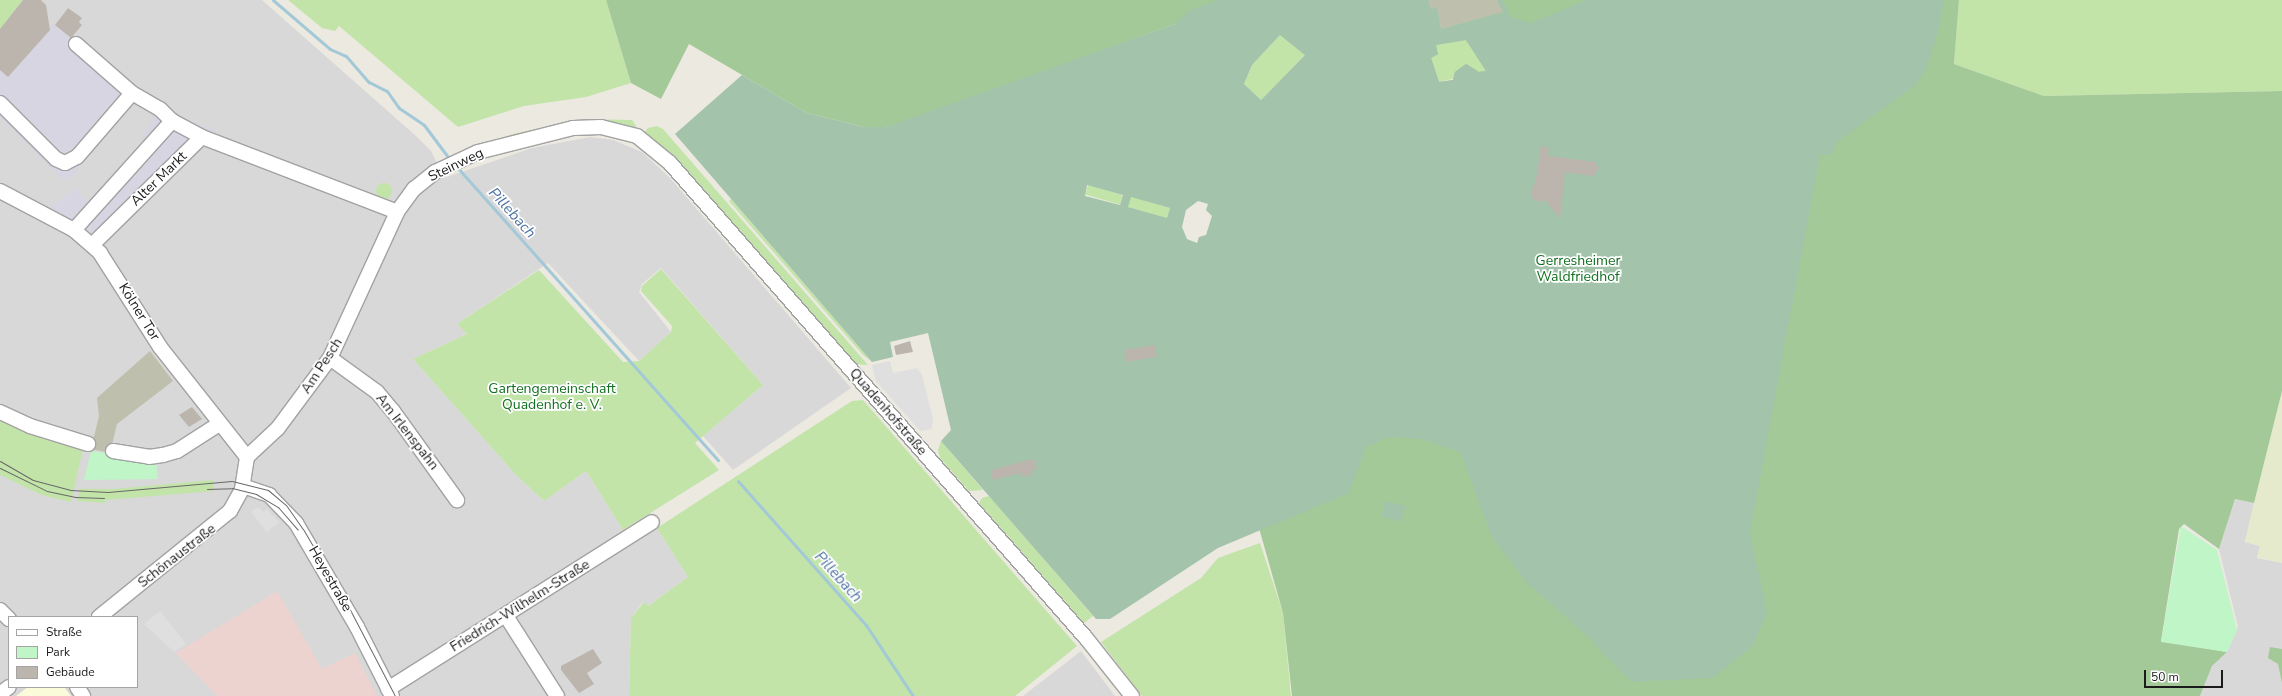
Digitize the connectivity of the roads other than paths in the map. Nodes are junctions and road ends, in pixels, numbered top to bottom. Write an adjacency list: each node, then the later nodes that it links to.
1 (76, 44): 2 (street)
2 (132, 92): 3 (street); 4 (street)
3 (0, 103)
4 (172, 121): 6 (street); 9 (street, Alter Markt)
5 (637, 136): 8 (street, Steinweg); 30 (street, Quadenhofstraße)
6 (202, 137): 8 (street); 10 (street, Alter Markt)
7 (2, 197): 9 (street, Kölner Tor)
8 (397, 212): 11 (street, Am Pesch)
9 (74, 230): 10 (street, Kölner Tor)
10 (92, 245): 13 (street, Kölner Tor)
11 (330, 358): 16 (street, Am Pesch); 18 (street, Am Irlenspahn)
12 (0, 412): 14 (street)
13 (219, 424): 15 (street); 16 (street, Kölner Tor)
14 (88, 444)
15 (113, 451)
16 (247, 457): 17 (street)
17 (243, 486): 21 (street, Schönaustraße); 26 (street, Heyestraße)
18 (457, 500)
19 (652, 522): 22 (street, Friedrich-Wilhelm-Straße)
20 (0, 610): 23 (street)
21 (100, 616)
22 (506, 616): 26 (street, Friedrich-Wilhelm-Straße); 29 (street)
23 (8, 618)
24 (8, 688): 27 (street)
25 (77, 688): 28 (street)
26 (390, 692)
27 (0, 694)
28 (83, 696)
29 (557, 696)
30 (1132, 696)

